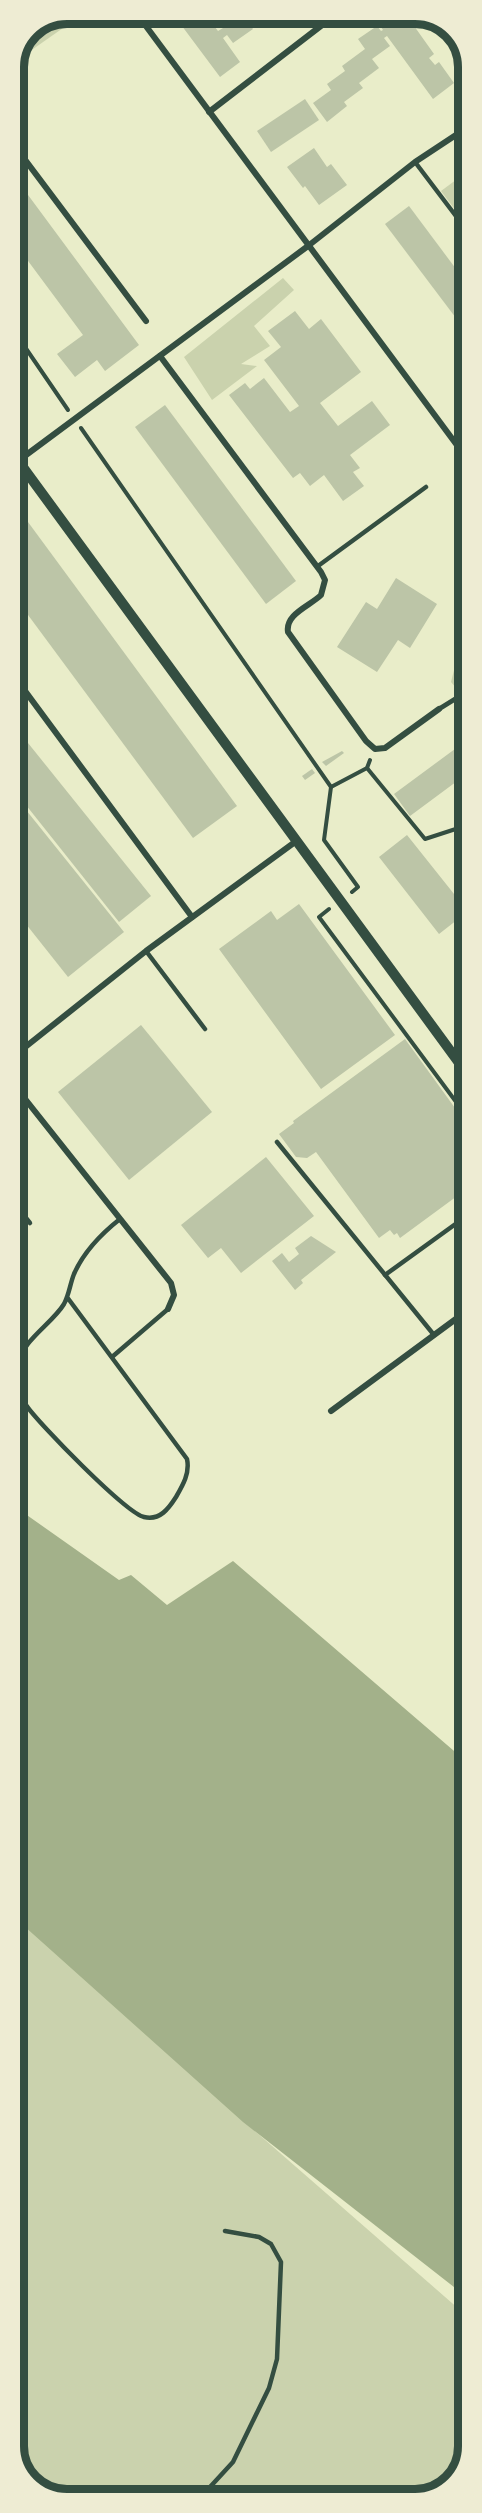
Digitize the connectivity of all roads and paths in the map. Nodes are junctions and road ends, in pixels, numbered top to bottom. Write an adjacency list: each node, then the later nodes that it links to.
1 (144, 24): 3 (street)
2 (323, 24): 3 (street)
3 (209, 112): 8 (street)
4 (458, 134): 6 (street)
5 (24, 158): 9 (street)
6 (415, 162): 7 (lane); 8 (street)
7 (458, 219)
8 (308, 246): 11 (street); 14 (street)
9 (146, 321)
10 (24, 346): 12 (path)
11 (160, 356): 15 (street); 18 (street)
12 (42, 373)
13 (93, 445): 23 (path)
14 (458, 447)
15 (24, 452)
16 (24, 469): 25 (street)
17 (426, 487): 18 (lane)
18 (318, 566): 22 (street)
19 (24, 690): 26 (street)
20 (458, 697): 21 (street)
21 (439, 709): 22 (street)
22 (375, 749): 23 (path)
23 (367, 768): 24 (path)
24 (458, 828)
25 (295, 842): 26 (street); 30 (street)
26 (192, 917): 27 (street)
27 (146, 951): 28 (lane); 29 (street)
28 (205, 1029)
29 (24, 1048)
30 (458, 1062)
31 (24, 1098): 34 (street)
32 (277, 1142): 37 (lane)
33 (24, 1216): 36 (lane)
34 (120, 1219): 38 (lane); 39 (street)
35 (458, 1222): 37 (lane)
36 (30, 1223)
37 (385, 1275): 41 (lane)
38 (67, 1298): 42 (lane); 43 (lane)
39 (168, 1309): 43 (lane)
40 (458, 1317): 41 (street)
41 (434, 1335): 45 (street)
42 (24, 1351)
43 (112, 1357): 44 (lane)
44 (24, 1398)
45 (331, 1411)
46 (225, 2231): 47 (lane)
47 (208, 2489)

